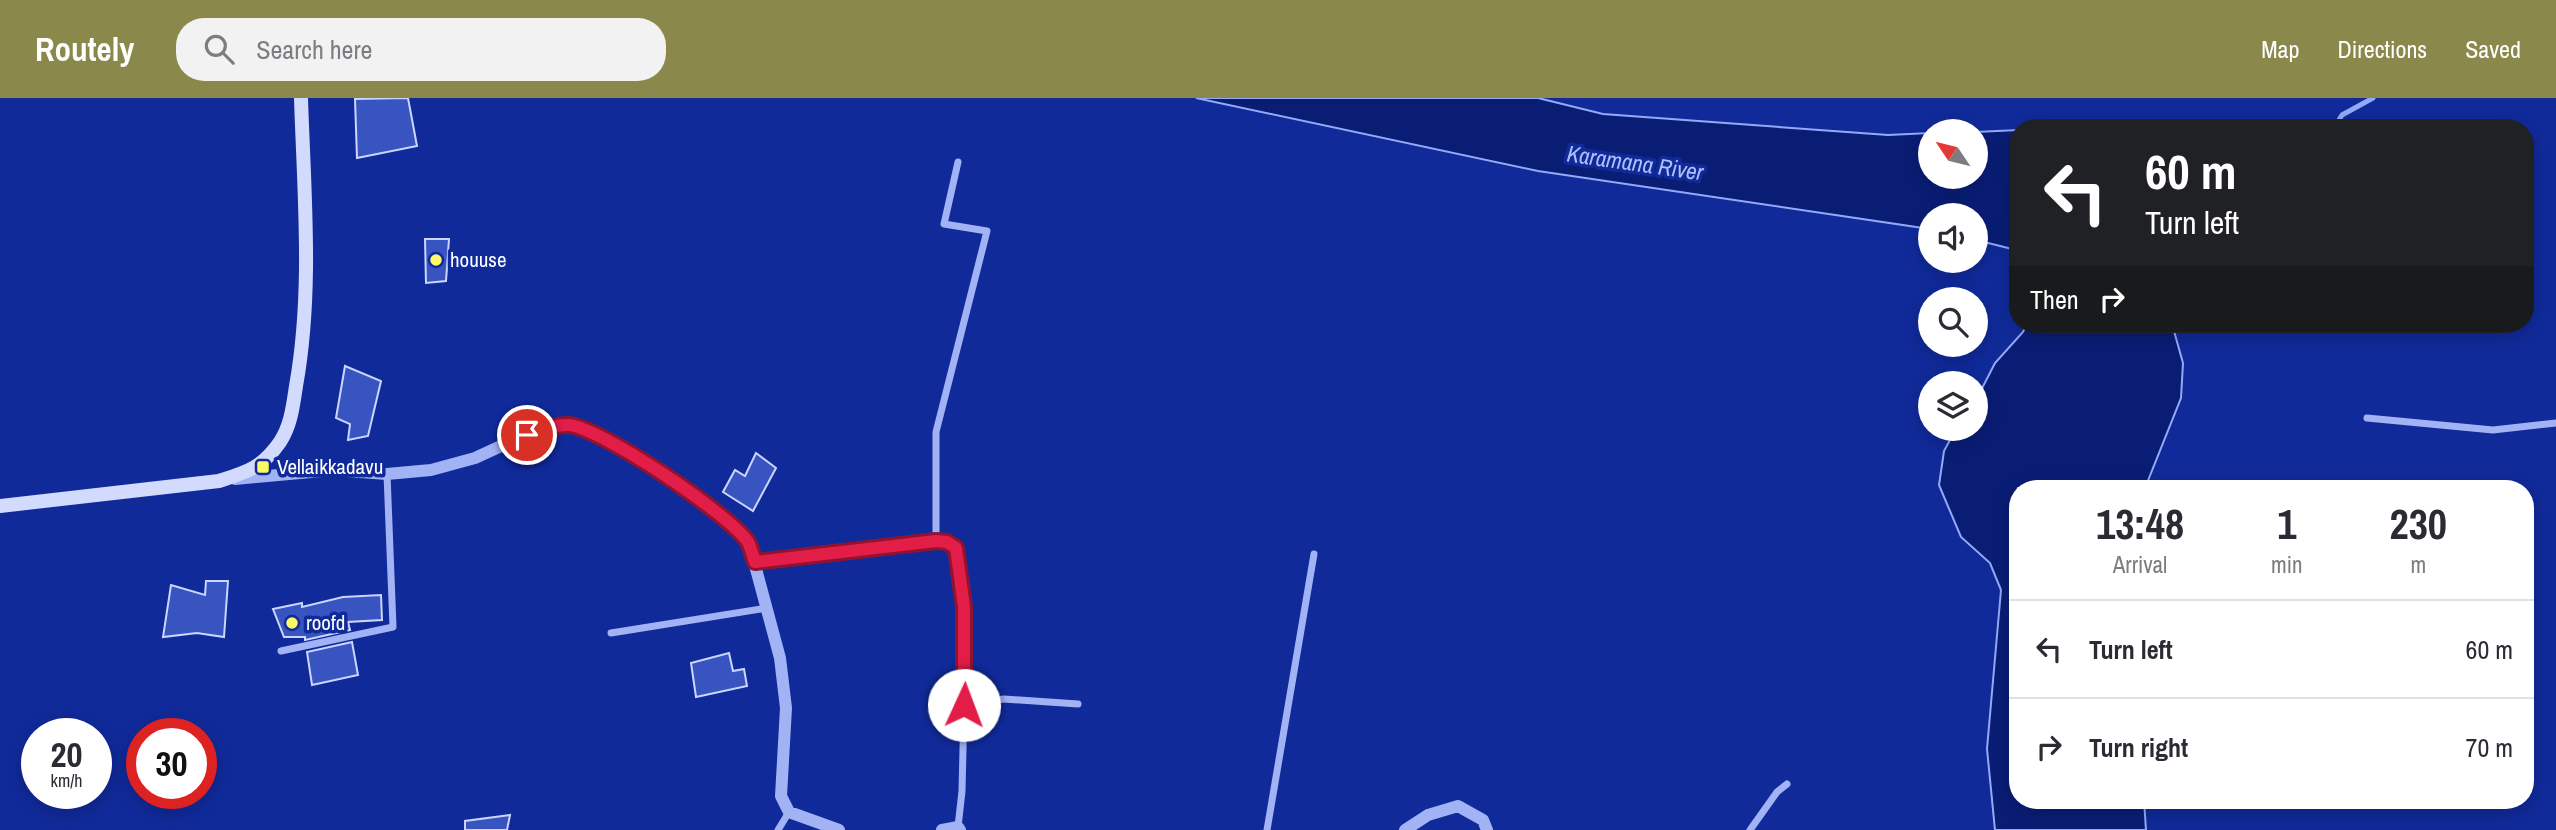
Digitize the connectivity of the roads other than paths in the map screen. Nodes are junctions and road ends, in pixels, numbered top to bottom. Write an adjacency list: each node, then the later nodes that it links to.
1 (301, 98): 6 (main road)
2 (958, 162): 8 (street)
3 (2367, 418): 4 (street)
4 (2556, 423)
5 (387, 474): 6 (street); 10 (street); 13 (street)
6 (219, 481): 7 (main road)
7 (0, 506)
8 (936, 541): 10 (street); 15 (street)
9 (1314, 554): 22 (street)
10 (755, 562): 11 (street)
11 (766, 608): 12 (street); 17 (street)
12 (611, 633)
13 (281, 651)
14 (1078, 704): 15 (street)
15 (964, 705): 18 (street)
16 (1787, 784): 25 (street)
17 (789, 812): 19 (street); 20 (street)
18 (959, 829): 21 (street)
19 (778, 830)
20 (839, 830)
21 (942, 830)
22 (1266, 830)
23 (1405, 830): 24 (street)
24 (1487, 830)
25 (1750, 830)

